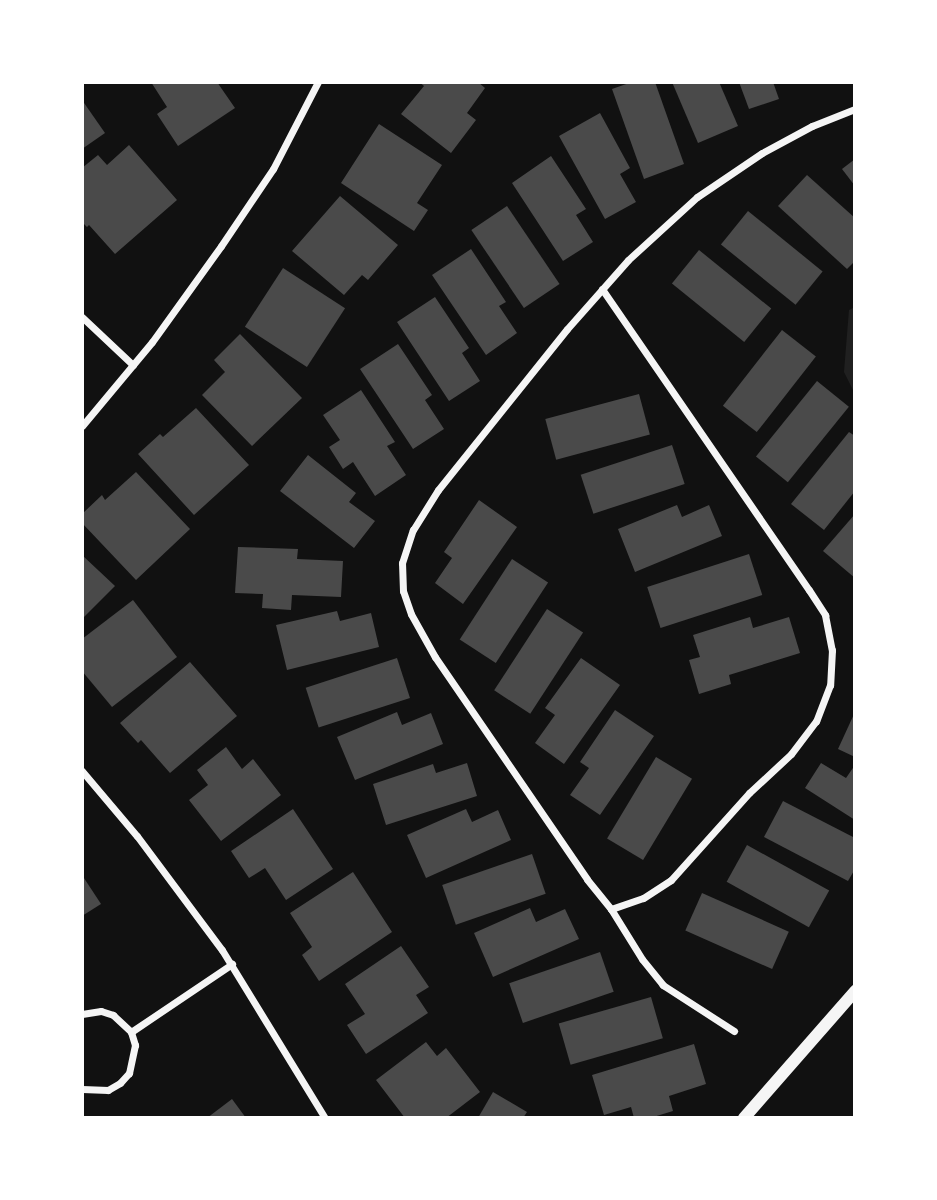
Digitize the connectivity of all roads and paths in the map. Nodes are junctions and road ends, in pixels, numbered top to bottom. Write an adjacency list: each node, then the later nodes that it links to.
1 (318, 82): 5 (street)
2 (855, 109): 3 (street)
3 (602, 289): 8 (street); 8 (street)
4 (82, 317): 5 (street)
5 (133, 365): 6 (street)
6 (82, 426)
7 (82, 771): 9 (street)
8 (611, 909): 12 (street)
9 (232, 964): 13 (street); 15 (street)
10 (855, 991): 16 (street)
11 (82, 1014): 13 (street)
12 (734, 1031)
13 (131, 1032): 14 (street)
14 (82, 1089)
15 (325, 1118)
16 (744, 1118)

